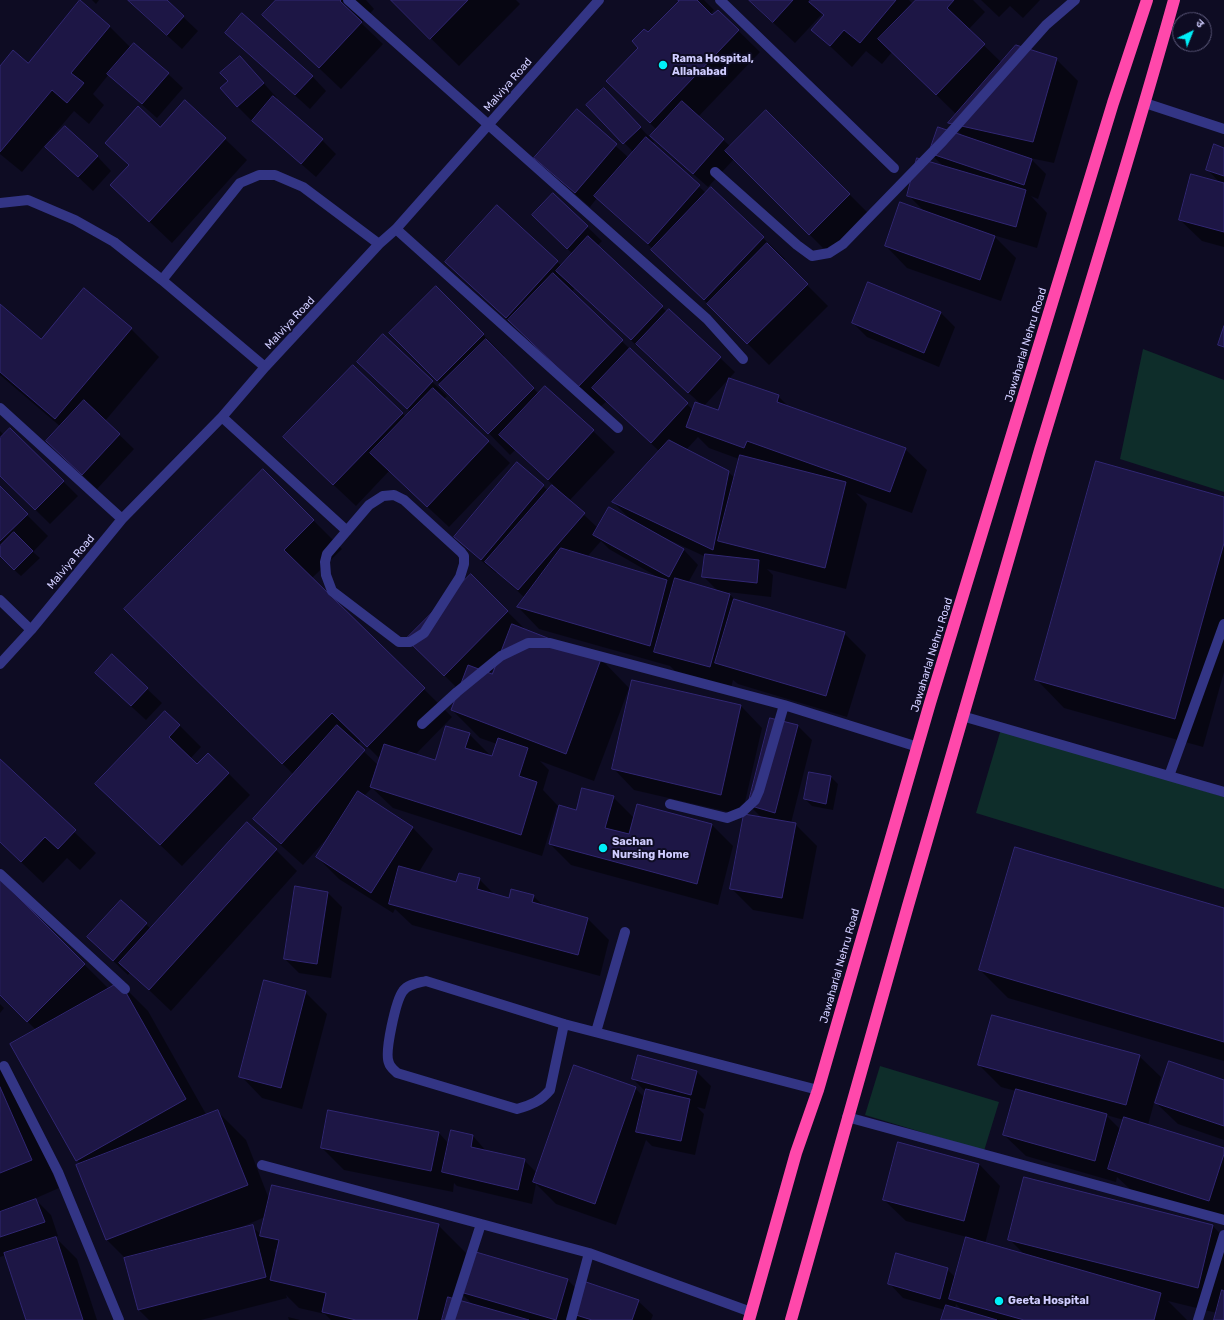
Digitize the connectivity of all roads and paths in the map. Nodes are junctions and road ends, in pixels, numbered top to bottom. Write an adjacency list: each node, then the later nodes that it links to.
1 (348, 0): 8 (street)
2 (598, 0): 8 (street, Malviya Road)
3 (720, 0): 10 (street)
4 (1075, 0): 11 (street)
5 (1147, 0): 31 (highway, Jawaharlal Nehru Road)
6 (1174, 0): 7 (highway)
7 (1145, 103): 9 (street); 29 (highway)
8 (489, 124): 14 (street, Malviya Road); 17 (street)
9 (1224, 129)
10 (894, 168)
11 (715, 172)
12 (0, 195): 13 (street)
13 (5, 202): 16 (street)
14 (396, 229): 15 (street, Malviya Road); 21 (street)
15 (380, 244): 16 (street); 18 (street, Malviya Road)
16 (162, 280): 18 (street)
17 (743, 359)
18 (265, 367): 20 (street, Malviya Road)
19 (0, 408): 22 (street)
20 (222, 417): 22 (street, Malviya Road); 23 (street)
21 (618, 428)
22 (122, 519): 26 (street, Malviya Road)
23 (347, 531): 23 (street)
24 (0, 600): 26 (street)
25 (1224, 624): 32 (street)
26 (31, 630): 27 (street, Malviya Road)
27 (0, 664)
28 (784, 705): 30 (street); 31 (street); 34 (street)
29 (962, 716): 32 (street); 42 (highway)
30 (422, 724)
31 (918, 747): 41 (highway, Jawaharlal Nehru Road)
32 (1169, 776): 33 (street)
33 (1224, 792)
34 (670, 804)
35 (0, 874): 37 (street)
36 (625, 932): 39 (street)
37 (125, 989)
38 (564, 1024): 38 (street); 39 (street)
39 (596, 1032): 41 (street)
40 (4, 1066): 49 (street)
41 (818, 1090): 48 (highway, Jawaharlal Nehru Road)
42 (847, 1117): 44 (street); 52 (highway)
43 (262, 1165): 45 (street)
44 (1224, 1220)
45 (481, 1224): 47 (street); 50 (street)
46 (1224, 1235): 53 (street)
47 (589, 1253): 48 (street); 51 (street)
48 (750, 1316)
49 (119, 1320)
50 (450, 1320)
51 (571, 1320)
52 (790, 1320)
53 (1198, 1320)

